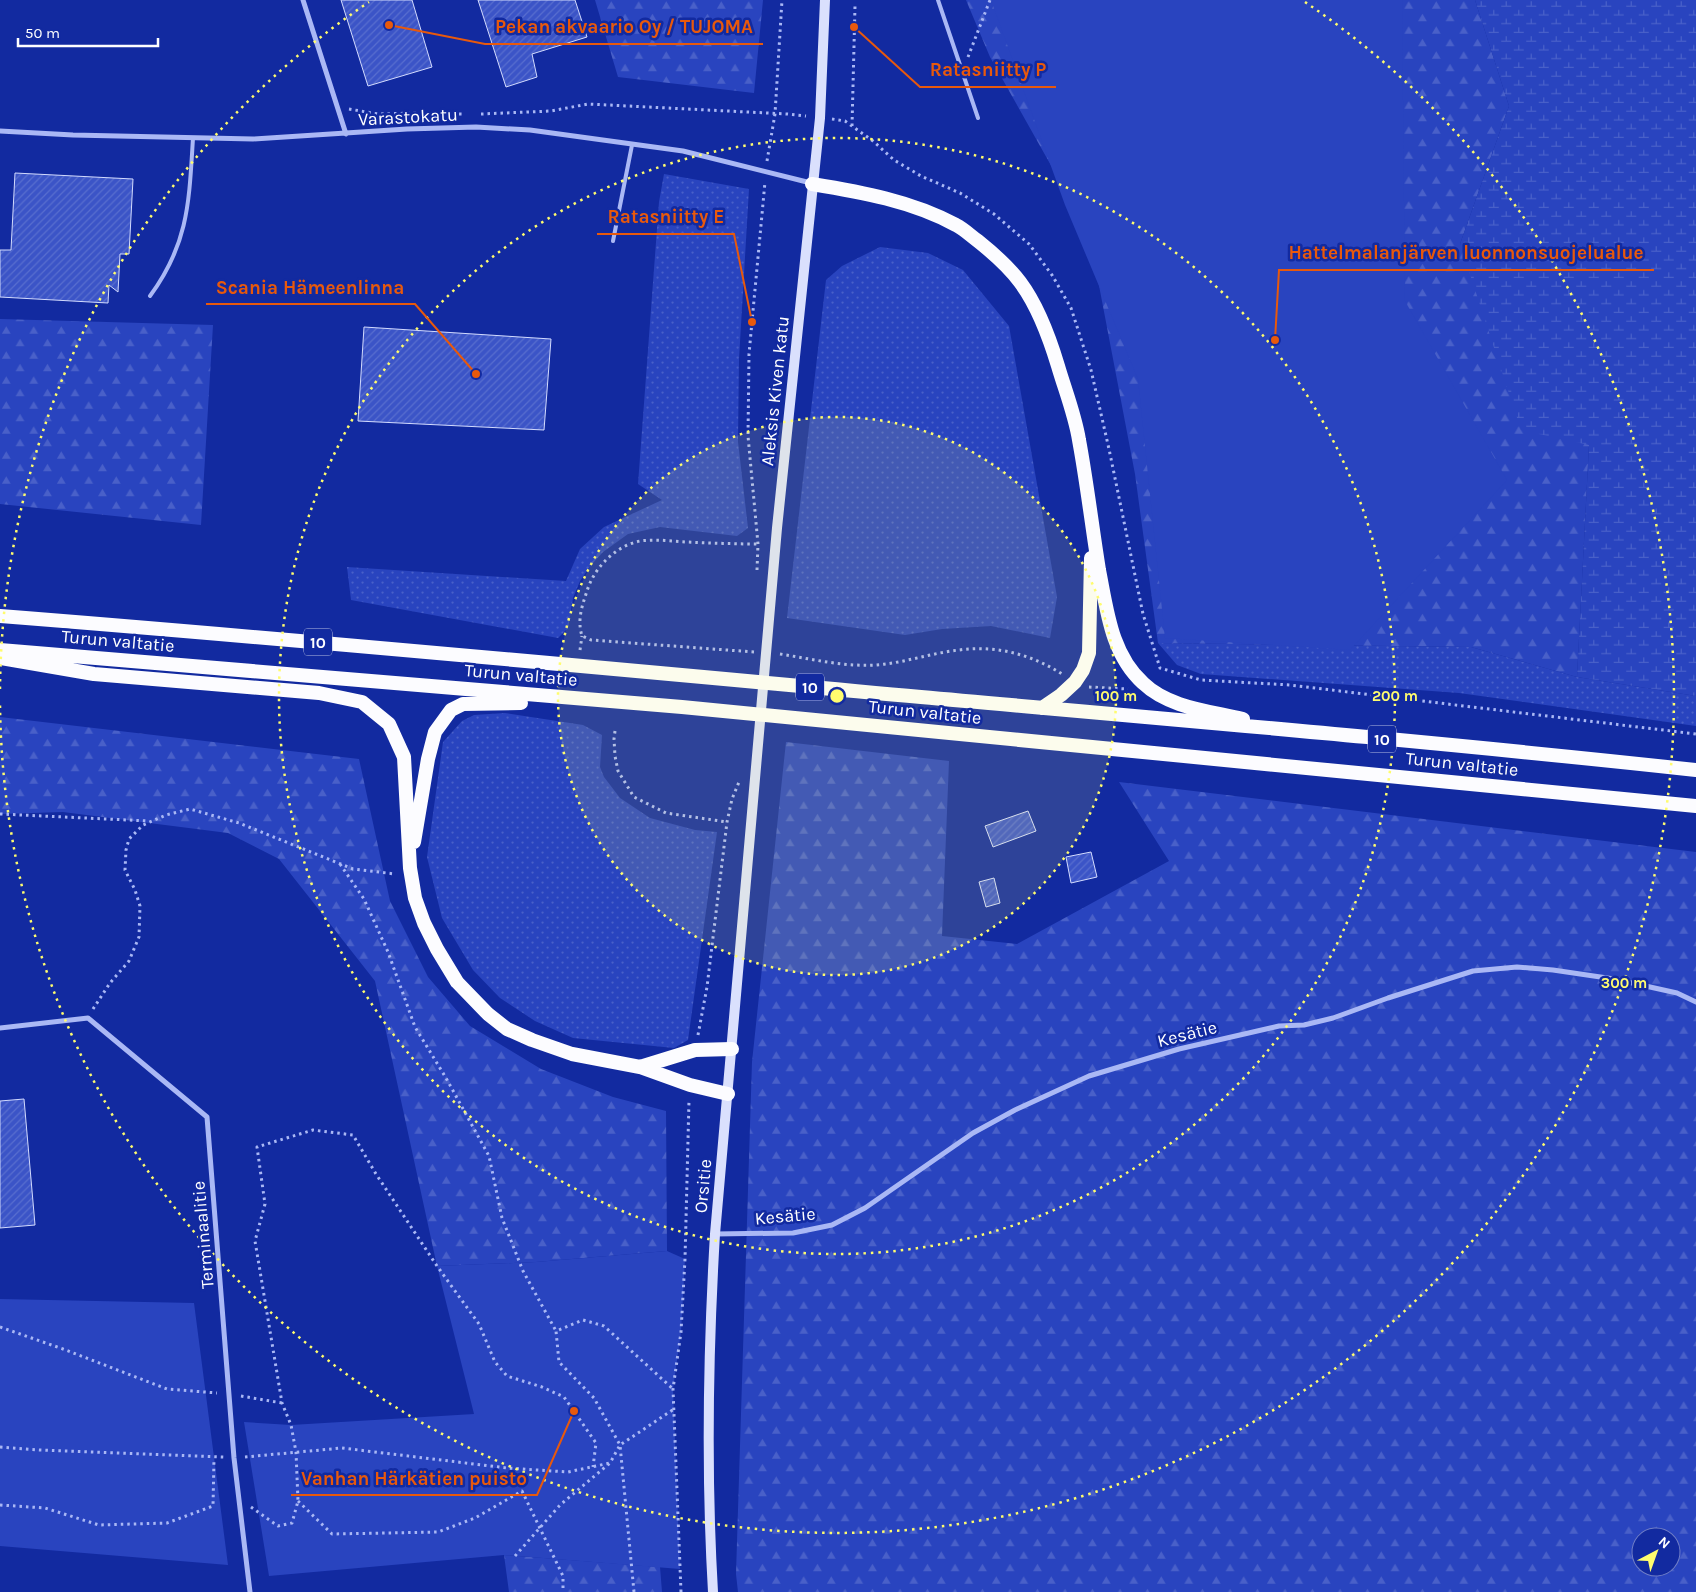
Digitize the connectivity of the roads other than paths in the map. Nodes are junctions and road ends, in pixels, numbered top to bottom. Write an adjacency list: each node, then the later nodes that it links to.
1 (303, 0): 6 (street)
2 (825, 0): 9 (main road, Aleksis Kiven katu)
3 (938, 0): 4 (lane)
4 (978, 118)
5 (0, 131): 7 (street, Varastokatu)
6 (346, 134): 7 (street, Varastokatu); 8 (street, Varastokatu)
7 (193, 138): 11 (lane)
8 (632, 145): 9 (street, Varastokatu); 10 (lane)
9 (812, 184): 12 (highway); 20 (main road, Aleksis Kiven katu)
10 (613, 241)
11 (150, 296)
12 (1092, 527): 17 (highway); 18 (highway)
13 (0, 616): 17 (highway, Turun valtatie / 10)
14 (0, 650): 16 (highway, Turun valtatie / 10)
15 (0, 658): 22 (highway)
16 (682, 707): 21 (highway, Turun valtatie / 10); 22 (highway)
17 (1042, 708): 18 (highway, Turun valtatie / 10)
18 (1288, 730): 19 (highway, Turun valtatie / 10)
19 (1696, 770)
20 (756, 785): 25 (main road, Orsitie)
21 (1696, 806)
22 (410, 872): 26 (highway)
23 (1696, 1002): 28 (street, Kesätie)
24 (0, 1028): 29 (street, Terminaalitie)
25 (732, 1049): 26 (highway); 27 (main road, Orsitie)
26 (640, 1067): 27 (highway)
27 (728, 1094): 28 (main road, Orsitie)
28 (715, 1234): 30 (main road, Orsitie)
29 (250, 1592)
30 (713, 1592)

